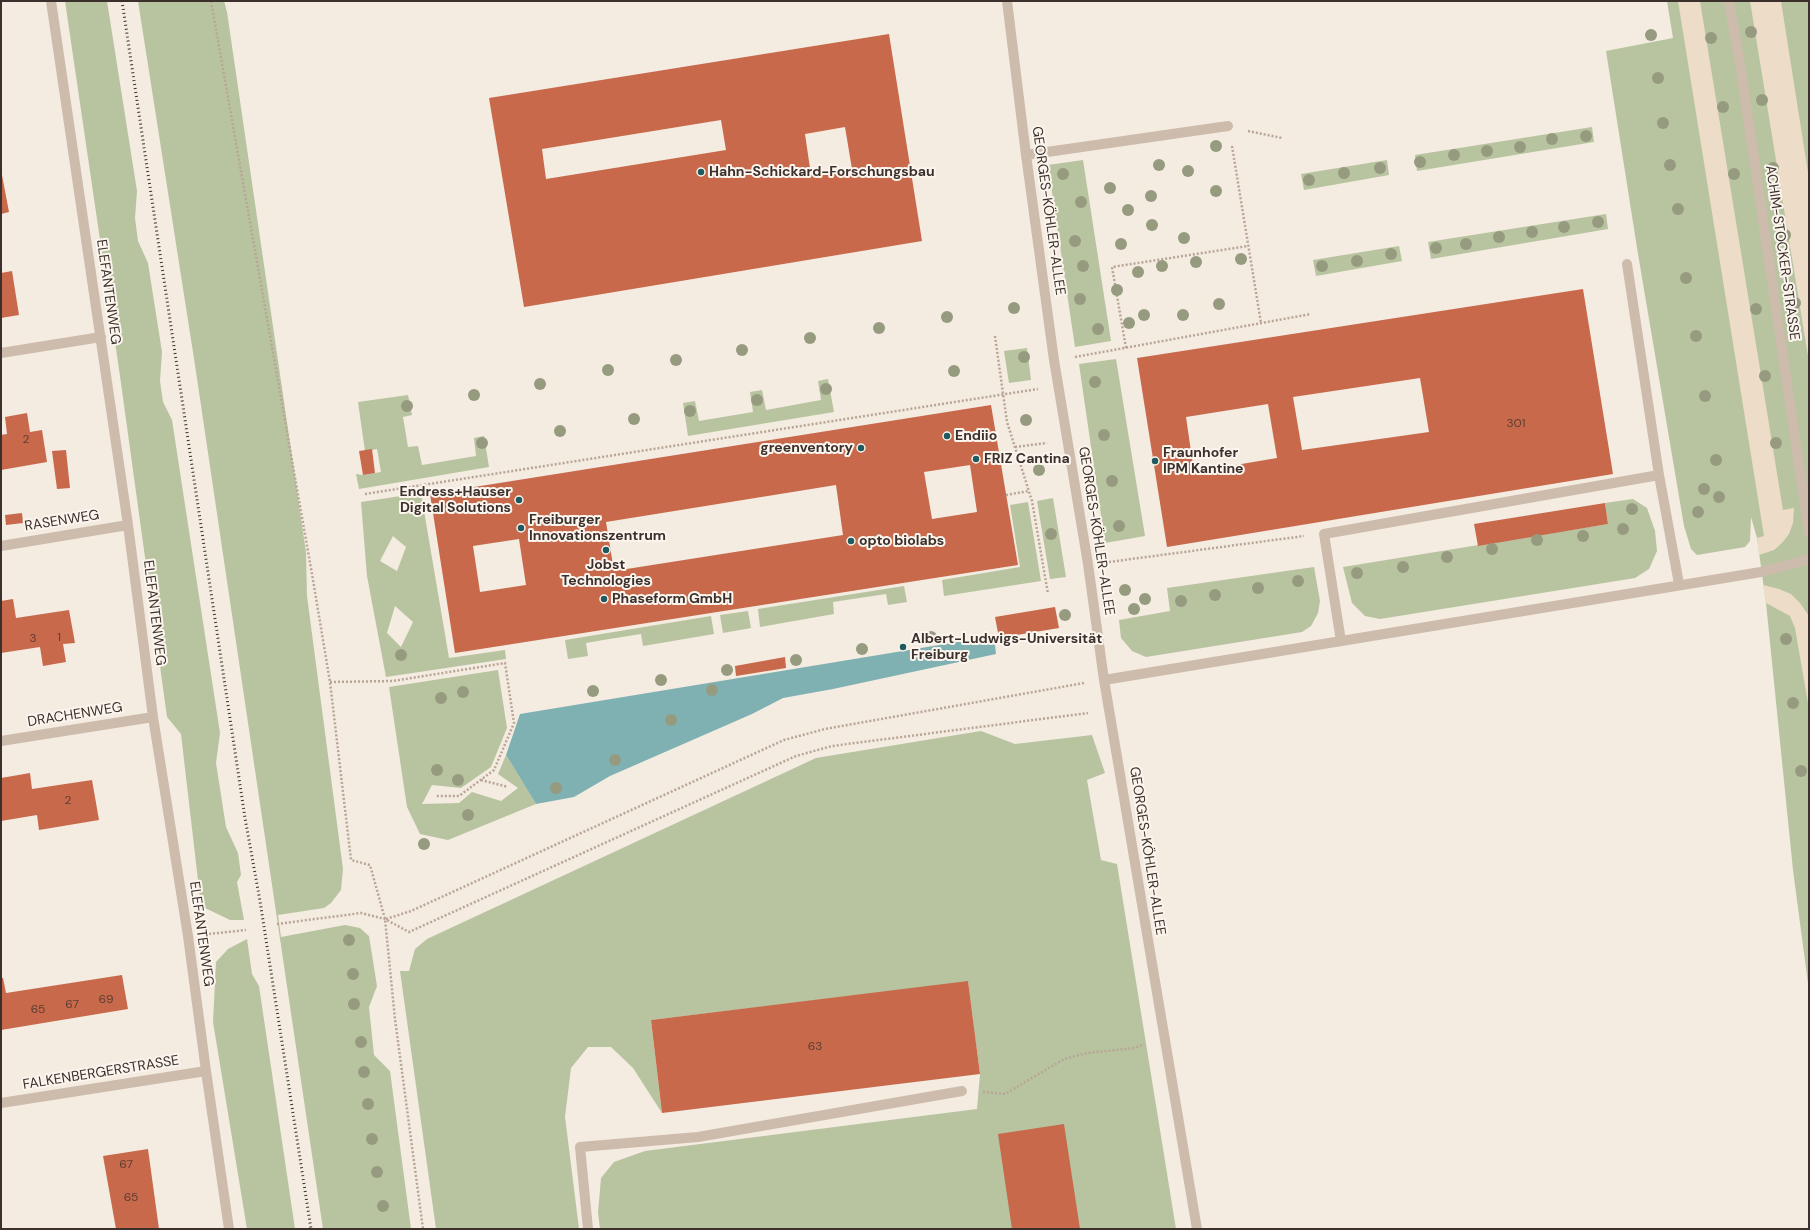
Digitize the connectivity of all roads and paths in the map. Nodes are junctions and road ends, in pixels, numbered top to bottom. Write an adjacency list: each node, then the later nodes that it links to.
1 (51, 1): 13 (street, ELEFANTENWEG)
2 (211, 1): 35 (path)
3 (1007, 1): 7 (street, GEORGES-KÖHLER-ALLEE)
4 (1729, 1): 26 (street, ACHIM-STOCKER-STRASSE)
5 (1228, 126): 6 (path); 7 (street); 8 (path)
6 (1282, 138)
7 (1026, 155): 16 (street, GEORGES-KÖHLER-ALLEE)
8 (1248, 246): 11 (path); 14 (path)
9 (1626, 264): 21 (street)
10 (1311, 314): 11 (path)
11 (1261, 323): 14 (path)
12 (995, 336): 18 (path)
13 (100, 337): 15 (street); 25 (street, ELEFANTENWEG)
14 (1126, 348): 16 (path)
15 (1, 353)
16 (1054, 360): 17 (street, GEORGES-KÖHLER-ALLEE)
17 (1058, 386): 18 (path); 19 (street, GEORGES-KÖHLER-ALLEE)
18 (1003, 395): 20 (path); 23 (path)
19 (1068, 440): 20 (path); 30 (street, GEORGES-KÖHLER-ALLEE)
20 (1015, 447): 22 (path)
21 (1659, 475): 27 (street); 31 (street)
22 (1029, 491): 24 (path); 32 (path)
23 (365, 494)
24 (1006, 495)
25 (128, 525): 28 (street, RASENWEG); 37 (street, ELEFANTENWEG)
26 (1809, 533)
27 (1324, 534): 30 (path); 33 (street)
28 (1, 546)
29 (1809, 559): 31 (street)
30 (1088, 564): 34 (street, GEORGES-KÖHLER-ALLEE)
31 (1679, 584): 33 (street)
32 (1048, 594)
33 (1341, 641): 34 (street)
34 (1104, 680): 36 (street, GEORGES-KÖHLER-ALLEE); 42 (path)
35 (330, 682): 39 (path); 42 (path)
36 (1110, 711): 42 (path); 46 (street, GEORGES-KÖHLER-ALLEE)
37 (153, 717): 38 (street, DRACHENWEG); 45 (street, ELEFANTENWEG)
38 (1, 741)
39 (480, 780): 40 (path); 41 (path)
40 (508, 787)
41 (435, 796)
42 (385, 919): 43 (path); 51 (path)
43 (277, 924)
44 (246, 930): 45 (path)
45 (188, 936): 47 (street, ELEFANTENWEG)
46 (1164, 1037): 48 (path); 53 (street, GEORGES-KÖHLER-ALLEE)
47 (206, 1071): 49 (street, FALKENBERGERSTRASSE); 50 (street, ELEFANTENWEG)
48 (962, 1091): 52 (street)
49 (1, 1103)
50 (229, 1229)
51 (424, 1229)
52 (588, 1229)
53 (1197, 1229)

